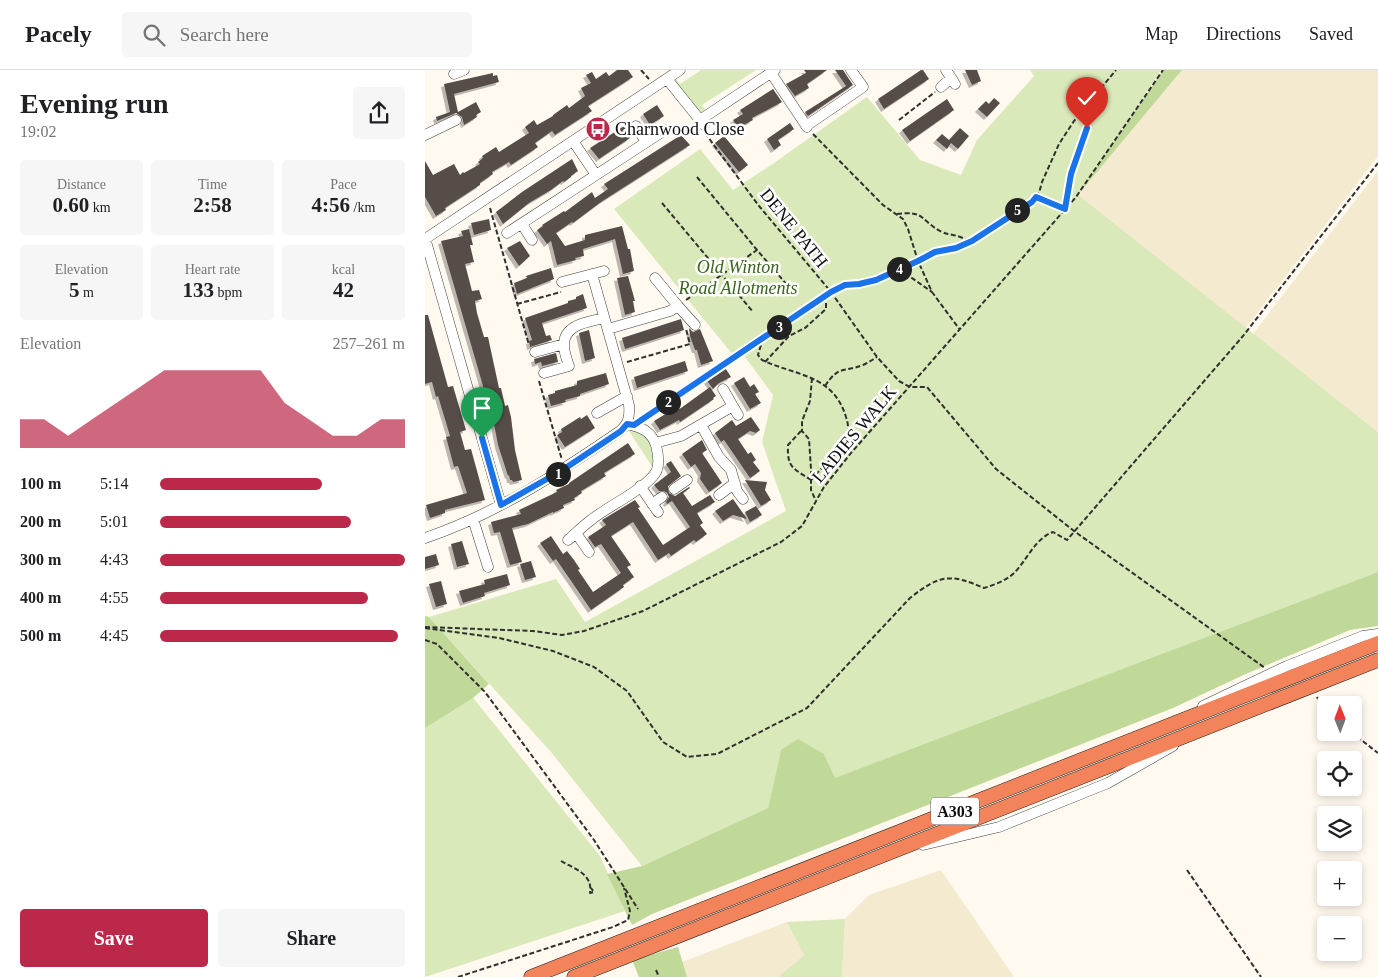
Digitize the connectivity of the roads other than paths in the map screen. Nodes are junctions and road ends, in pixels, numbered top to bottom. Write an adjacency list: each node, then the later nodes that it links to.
1 (680, 70): 5 (street)
2 (851, 70): 3 (street)
3 (773, 71): 5 (street)
4 (950, 77): 6 (street)
5 (667, 79): 11 (street)
6 (941, 87)
7 (457, 120): 10 (street)
8 (636, 126): 12 (street)
9 (665, 130): 12 (street)
10 (425, 135)
11 (573, 141): 13 (street); 16 (street)
12 (646, 142): 13 (street)
13 (596, 175): 14 (street)
14 (522, 224): 15 (street); 17 (street)
15 (507, 234)
16 (425, 239): 42 (street)
17 (532, 240)
18 (604, 271): 19 (street)
19 (592, 274): 21 (street); 23 (street)
20 (655, 278): 22 (street)
21 (563, 287)
22 (675, 302): 24 (street); 25 (street)
23 (604, 318): 25 (street); 26 (street)
24 (695, 325)
25 (608, 329): 30 (street)
26 (564, 344): 27 (street); 28 (street)
27 (533, 351)
28 (541, 375)
29 (723, 389): 33 (street)
30 (627, 396): 31 (street); 32 (street)
31 (597, 413)
32 (630, 425): 34 (street); 42 (street)
33 (701, 425): 34 (street); 36 (street)
34 (655, 444): 37 (street)
35 (687, 480): 38 (street)
36 (735, 483): 39 (street); 41 (street)
37 (641, 486): 40 (street); 45 (street)
38 (674, 489)
39 (719, 495)
40 (663, 497)
41 (743, 498)
42 (501, 505): 43 (street)
43 (473, 519): 44 (street); 46 (street)
44 (425, 538)
45 (589, 552)
46 (489, 567)
47 (1378, 634): 50 (street)
48 (1378, 643): 50 (highway, A303)
49 (1378, 660): 52 (highway, A303)
50 (1160, 729): 51 (highway, A303)
51 (531, 977)
52 (574, 977)

